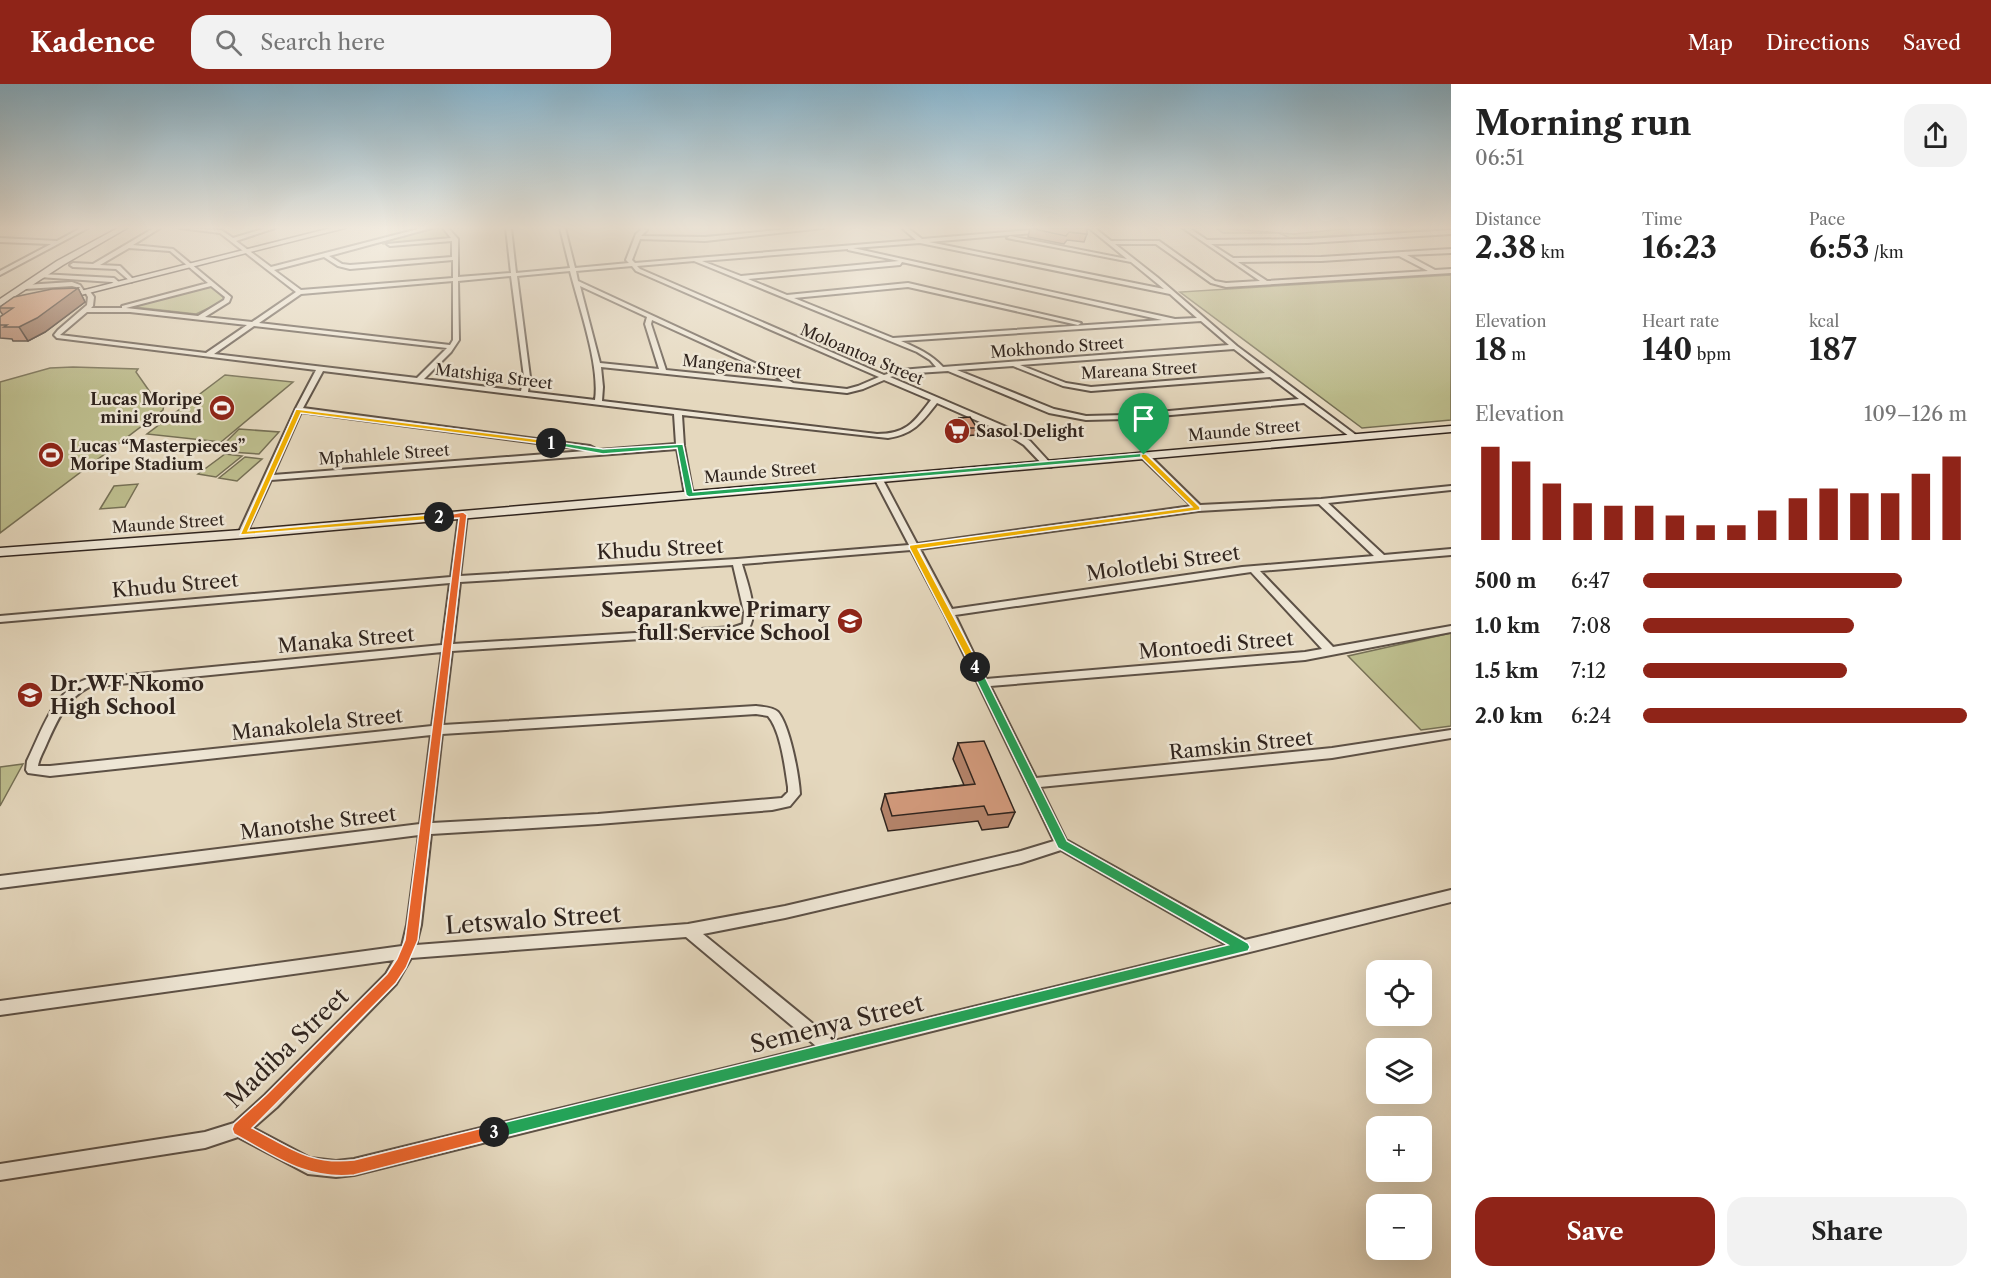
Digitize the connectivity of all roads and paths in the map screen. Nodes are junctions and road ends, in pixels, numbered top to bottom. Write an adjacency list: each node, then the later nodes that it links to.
1 (30, 284): 17 (street)
2 (114, 284): 18 (street)
3 (211, 284): 25 (street); 28 (street)
4 (290, 284): 19 (street)
5 (399, 284): 19 (street)
6 (456, 284): 34 (street)
7 (515, 284): 46 (street)
8 (576, 284): 38 (street)
9 (580, 284): 27 (street)
10 (667, 284): 43 (street, Moloantoa Street)
11 (755, 284): 21 (street)
12 (1007, 284): 30 (street)
13 (1130, 284): 20 (street)
14 (1160, 284): 20 (street)
15 (1218, 284): 16 (street)
16 (1250, 284)
17 (25, 287): 18 (street); 24 (street)
18 (84, 291): 22 (street); 26 (street)
19 (300, 292): 31 (street)
20 (1170, 292): 29 (street)
21 (786, 297): 32 (street); 33 (street)
22 (52, 299)
23 (22, 301): 24 (street)
24 (1, 302)
25 (116, 309): 26 (street); 28 (street)
26 (87, 310): 36 (street, Matshiga Street)
27 (650, 316): 41 (street); 45 (street)
28 (200, 318): 31 (street)
29 (1203, 319): 30 (street); 35 (street)
30 (1175, 321): 32 (street)
31 (254, 323): 34 (street); 36 (street)
32 (1090, 326): 33 (street)
33 (893, 340): 40 (street)
34 (452, 347): 44 (street)
35 (1235, 347): 37 (street, Mokhondo Street); 42 (street)
36 (209, 354): 39 (street, Matshiga Street)
37 (1012, 364): 40 (street, Mokhondo Street); 42 (street, Mareana Street)
38 (597, 365): 41 (street, Mangena Street); 49 (street)
39 (321, 368): 44 (street, Matshiga Street); 50 (street)
40 (944, 369): 43 (street, Mokhondo Street); 48 (street)
41 (663, 371): 45 (street, Mangena Street)
42 (1272, 375): 48 (street)
43 (881, 377): 45 (street, Mangena Street); 47 (street, Moloantoa Street)
44 (419, 380): 46 (street, Matshiga Street)
45 (791, 386)
46 (524, 394): 49 (street, Matshiga Street)
47 (935, 400): 51 (street, Matshiga Street); 57 (street, Moloantoa Street)
48 (1306, 401): 53 (street)
49 (598, 402): 51 (street, Matshiga Street)
50 (298, 410): 55 (street); 58 (street)
51 (678, 413): 54 (street)
52 (1451, 429): 53 (street, Maunde Street)
53 (1353, 437): 56 (street, Maunde Street)
54 (680, 446): 55 (street, Mphahlele Street); 61 (street)
55 (603, 451): 58 (street, Mphahlele Street)
56 (1144, 455): 57 (street, Maunde Street); 63 (street)
57 (1048, 465): 59 (street, Maunde Street)
58 (269, 478): 65 (street)
59 (878, 478): 61 (street, Maunde Street); 66 (street)
60 (1451, 488): 62 (street, Khudu Street)
61 (689, 495): 64 (street, Maunde Street)
62 (1321, 501): 63 (street, Khudu Street); 69 (street)
63 (1198, 508): 66 (street, Khudu Street)
64 (463, 515): 65 (street, Maunde Street); 72 (street, Madiba Street)
65 (242, 534): 67 (street, Maunde Street)
66 (913, 547): 70 (street, Khudu Street); 73 (street)
67 (0, 552)
68 (1451, 552): 69 (street, Molotlebi Street)
69 (1383, 559): 71 (street, Molotlebi Street)
70 (737, 562): 72 (street, Khudu Street); 76 (street, Manaka Street)
71 (1253, 568): 73 (street, Molotlebi Street); 77 (street)
72 (456, 579): 74 (street, Khudu Street); 76 (street, Madiba Street)
73 (949, 613): 78 (street)
74 (0, 619)
75 (1451, 629): 77 (street, Montoedi Street)
76 (446, 648): 79 (street, Manaka Street); 80 (street, Madiba Street)
77 (1331, 652): 78 (street, Montoedi Street)
78 (983, 683): 82 (street)
79 (50, 727): 80 (street, Manakolela Street)
80 (436, 730): 83 (street, Manakolela Street); 84 (street, Madiba Street)
81 (1451, 734): 82 (street, Ramskin Street)
82 (1034, 783): 85 (street)
83 (786, 802): 84 (street, Manotshe Street)
84 (425, 829): 86 (street, Manotshe Street); 90 (street, Madiba Street)
85 (1062, 844): 88 (street, Letswalo Street); 89 (street)
86 (0, 882)
87 (1451, 896): 89 (street, Semenya Street)
88 (687, 930): 90 (street, Letswalo Street); 92 (street)
89 (1244, 947): 92 (street, Semenya Street)
90 (407, 952): 91 (street, Letswalo Street); 93 (street, Madiba Street)
91 (0, 1008)
92 (831, 1048): 93 (street, Semenya Street)
93 (239, 1129): 94 (street, Madiba Street)
94 (0, 1172)

